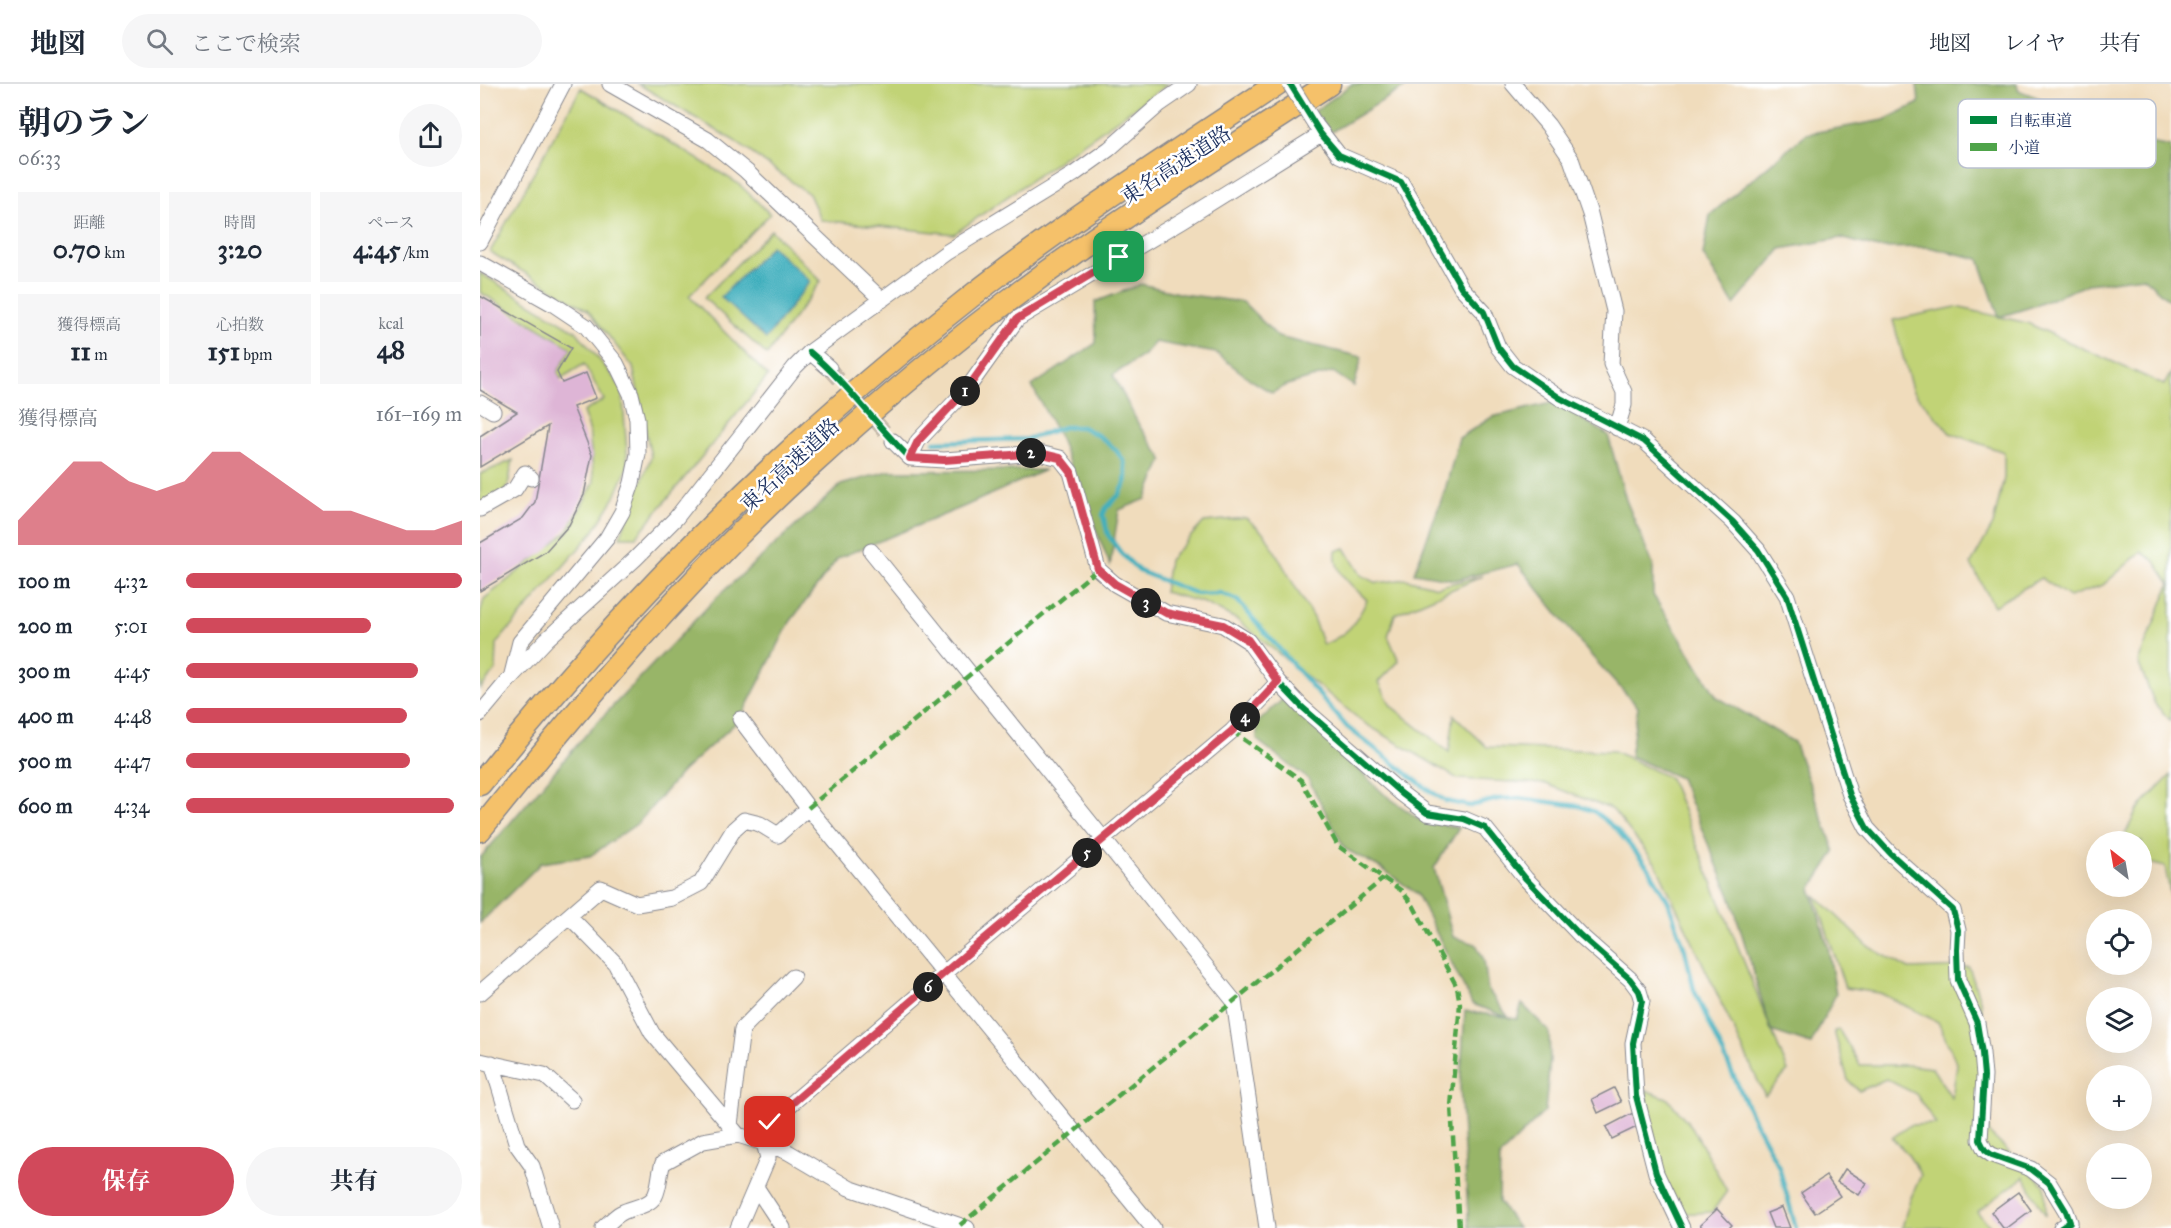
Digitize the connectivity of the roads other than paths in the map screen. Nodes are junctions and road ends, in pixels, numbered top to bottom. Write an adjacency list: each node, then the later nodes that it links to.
1 (563, 84): 9 (street)
2 (610, 84): 11 (street)
3 (1189, 84): 11 (street)
4 (1276, 84): 24 (highway, 東名高速道路)
5 (1290, 84): 8 (street, bridge)
6 (1329, 84): 26 (highway, 東名高速道路)
7 (1513, 84): 14 (street)
8 (1318, 129): 14 (street); 16 (street)
9 (480, 242)
10 (480, 263): 20 (street)
11 (882, 300): 12 (street)
12 (810, 352): 13 (street); 20 (street)
13 (829, 368)
14 (1617, 428): 45 (street)
15 (893, 441): 16 (street)
16 (910, 458): 21 (street)
17 (531, 478): 18 (street)
18 (480, 509)
19 (871, 551): 27 (street)
20 (511, 677): 22 (street)
21 (1278, 682): 27 (street); 44 (street)
22 (480, 714)
23 (740, 719): 25 (street)
24 (480, 784)
25 (808, 808): 28 (street); 29 (street)
26 (480, 830)
27 (1104, 839): 29 (street); 43 (street)
28 (569, 916): 31 (street); 34 (street)
29 (944, 973): 35 (street); 42 (street)
30 (793, 977): 34 (street)
31 (480, 993)
32 (486, 1062): 33 (street); 37 (street)
33 (572, 1100)
34 (734, 1130): 35 (street); 38 (street)
35 (764, 1143): 36 (street); 41 (street)
36 (756, 1187): 39 (street); 40 (street)
37 (551, 1228)
38 (603, 1228)
39 (738, 1228)
40 (783, 1228)
41 (968, 1228)
42 (1153, 1228)
43 (1267, 1228)
44 (1682, 1228)
45 (2061, 1228)

